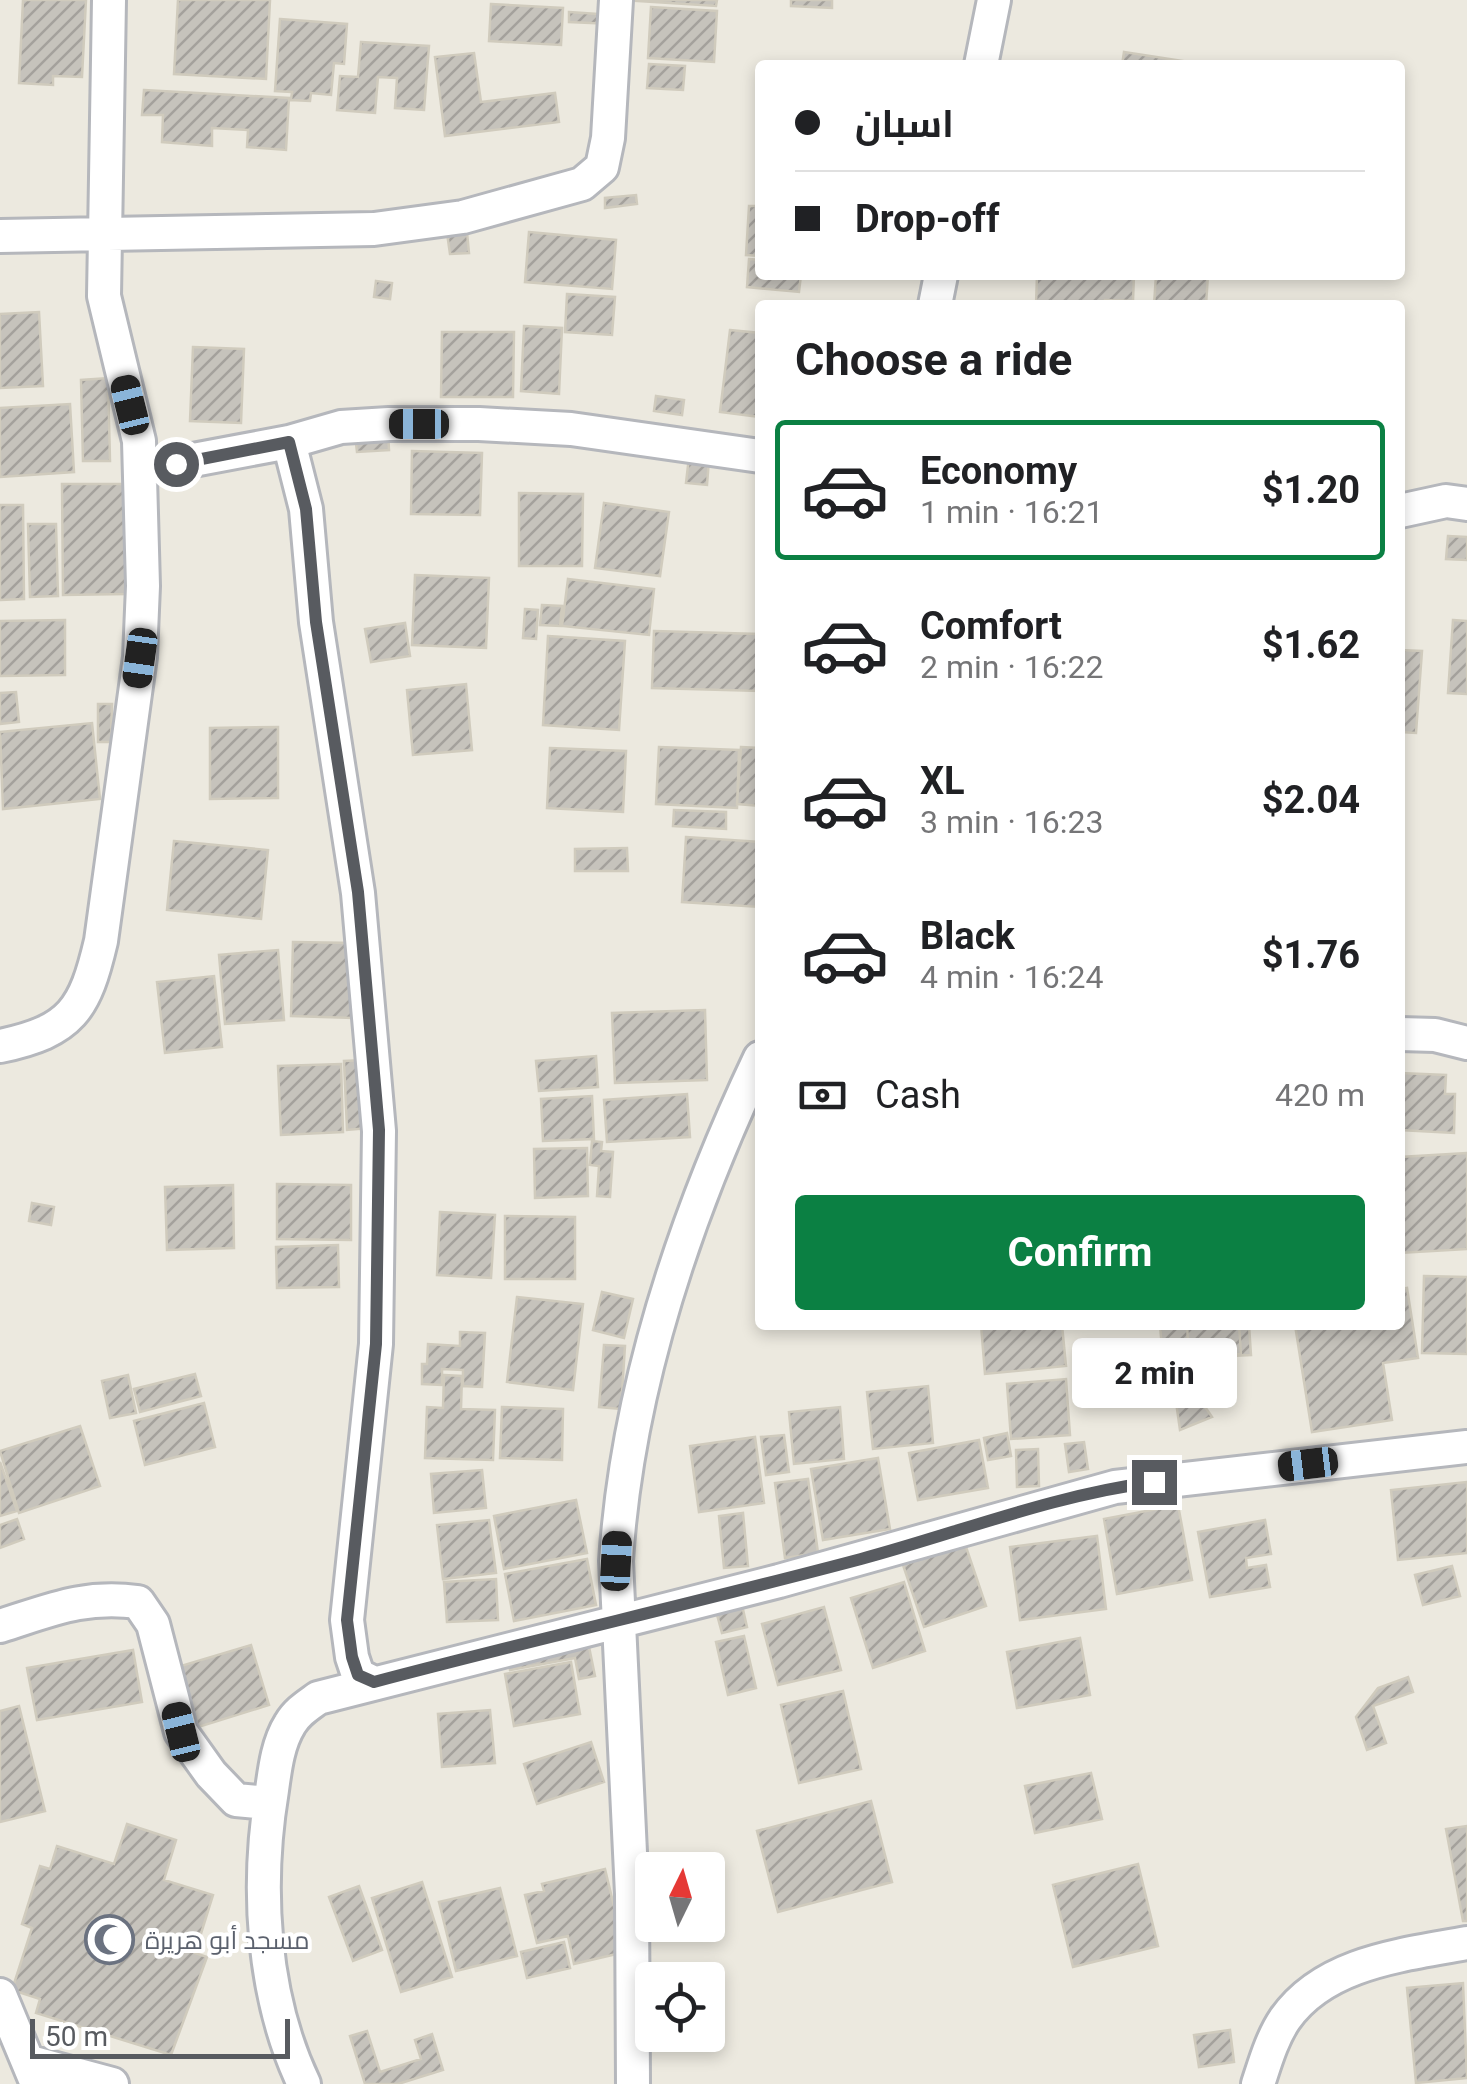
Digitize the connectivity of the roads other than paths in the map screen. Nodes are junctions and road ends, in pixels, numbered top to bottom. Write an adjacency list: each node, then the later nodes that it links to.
1 (109, 0): 5 (street)
2 (616, 0): 5 (street)
3 (994, 0): 4 (street)
4 (982, 60)
5 (104, 234): 6 (street); 9 (street)
6 (0, 236)
7 (289, 442): 8 (street); 9 (street); 19 (street)
8 (755, 455)
9 (140, 470): 14 (street)
10 (1467, 504): 11 (street)
11 (1405, 509)
12 (1405, 1034): 13 (street)
13 (1467, 1043)
14 (0, 1046)
15 (755, 1069): 17 (street)
16 (1467, 1447): 17 (street)
17 (619, 1622): 19 (street); 26 (street)
18 (0, 1626): 20 (street)
19 (374, 1682): 20 (street)
20 (270, 1803): 25 (street)
21 (1467, 1943): 27 (street)
22 (4, 2015): 23 (street)
23 (34, 2073): 24 (street)
24 (112, 2084)
25 (304, 2084)
26 (634, 2084)
27 (1258, 2084)

